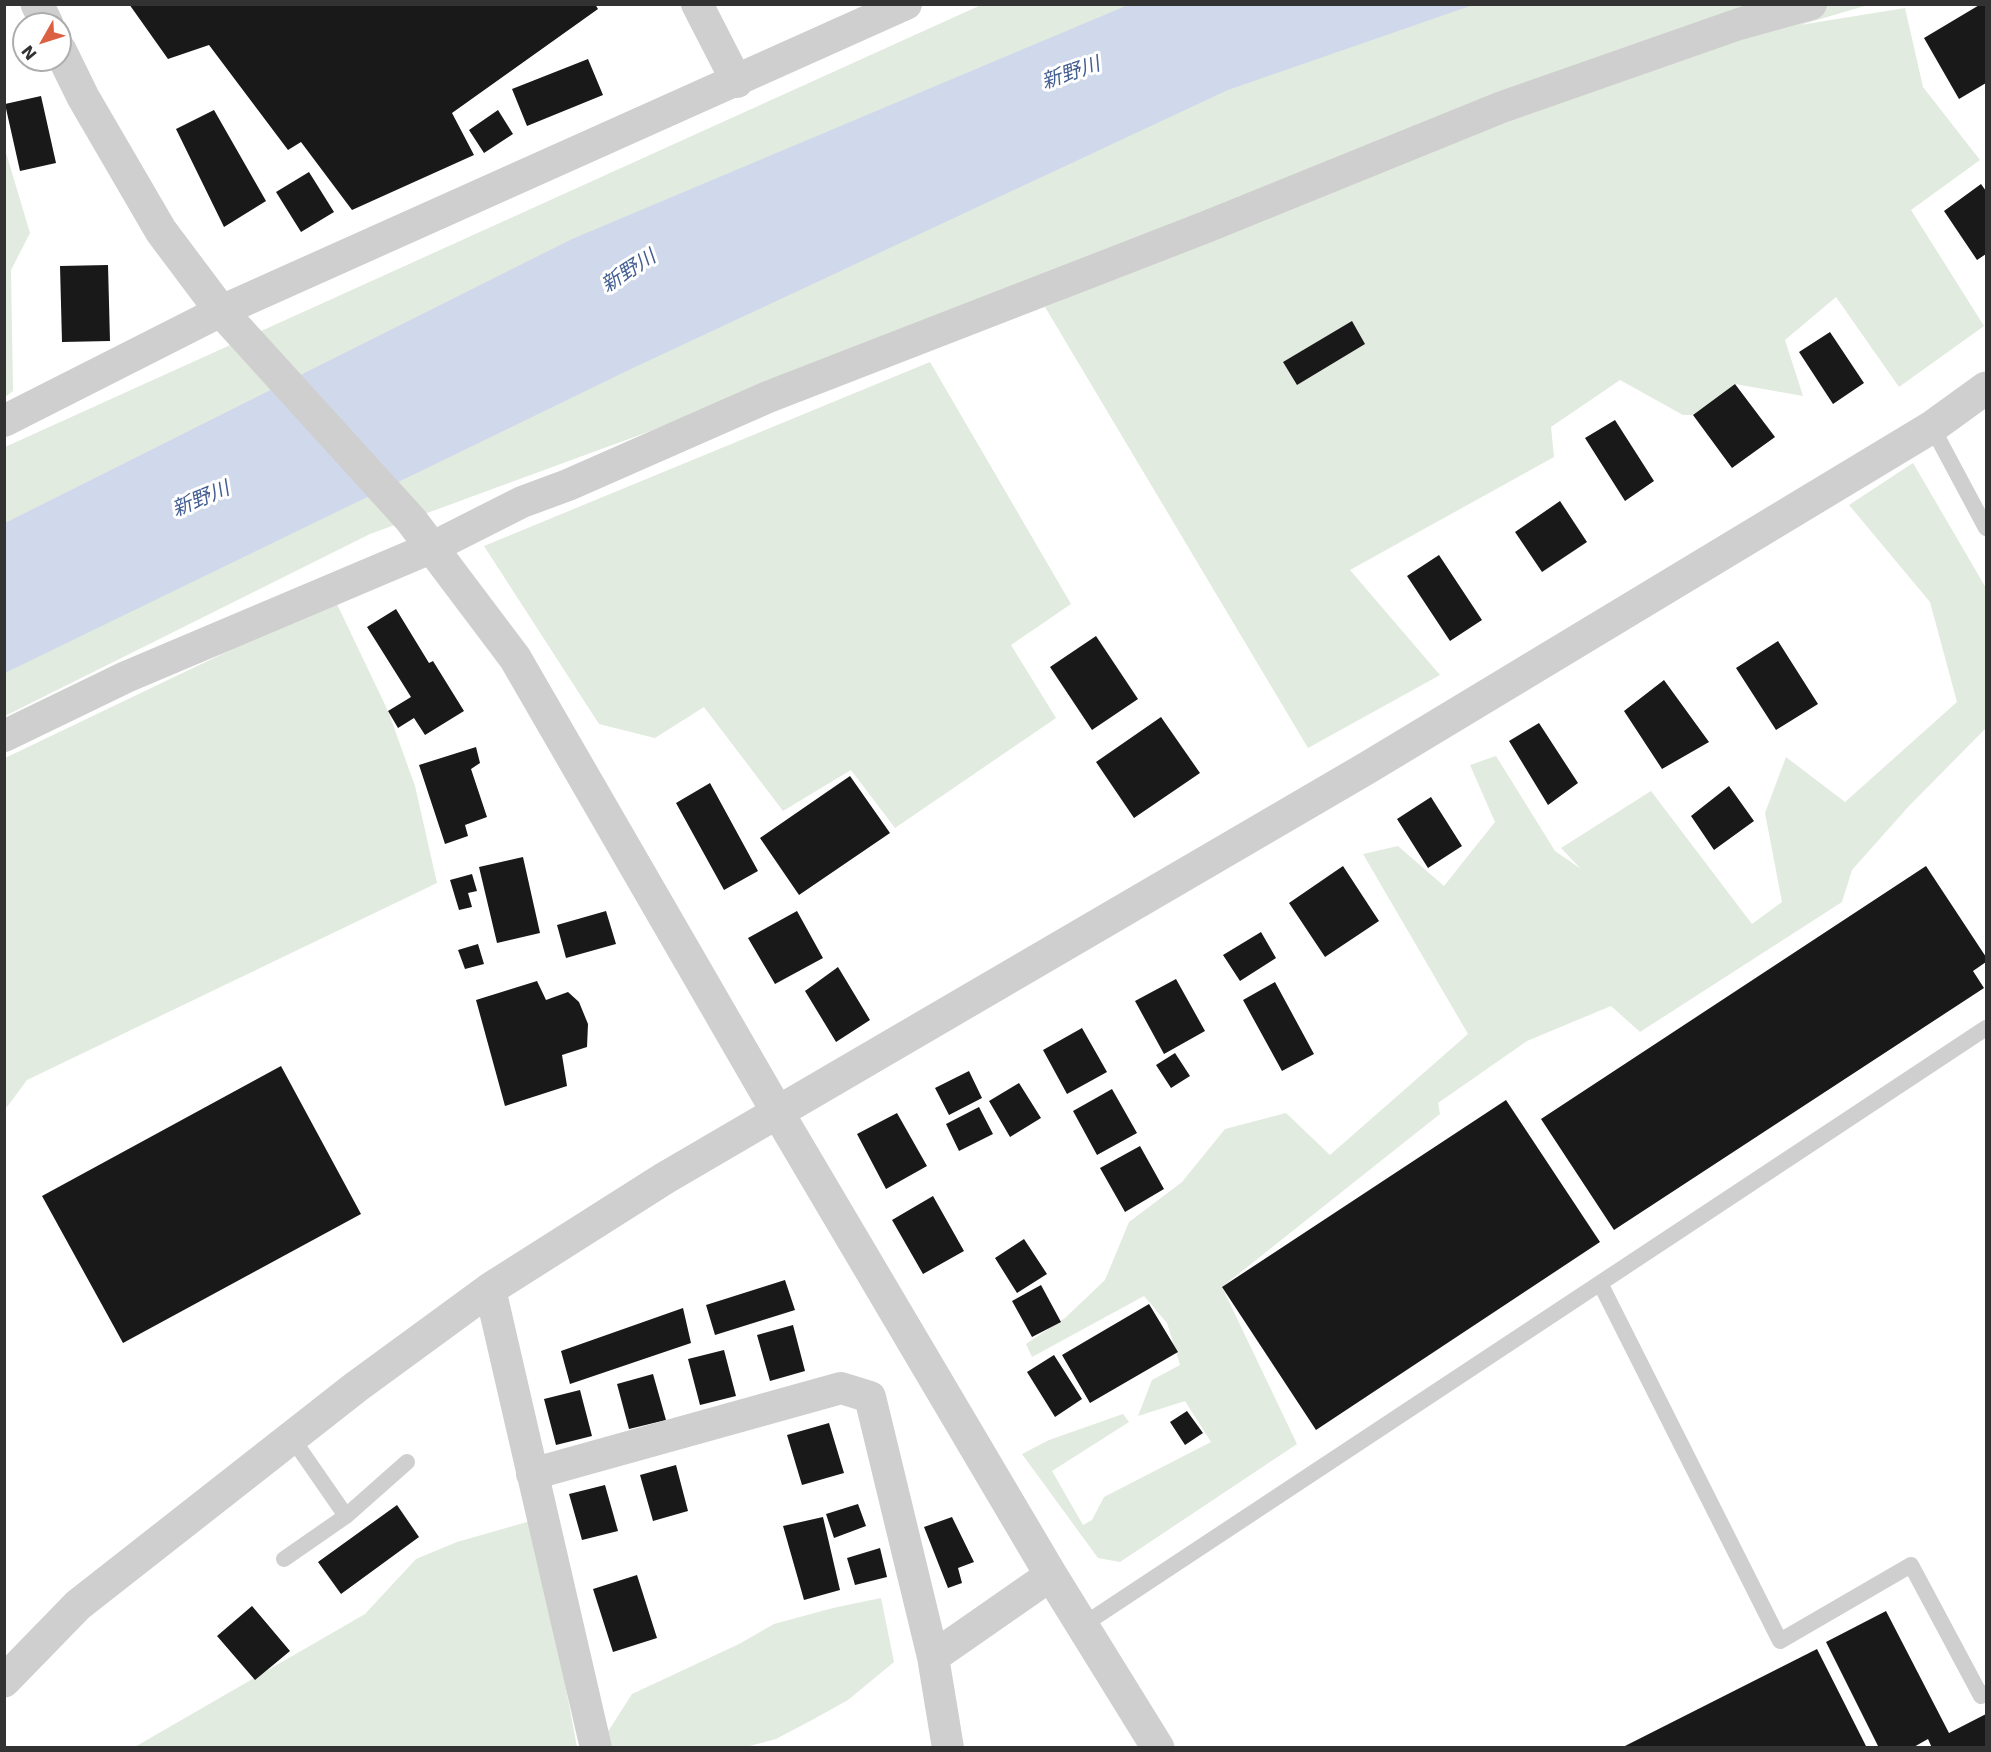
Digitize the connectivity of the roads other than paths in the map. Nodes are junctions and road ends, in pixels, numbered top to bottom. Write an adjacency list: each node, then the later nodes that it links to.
1 (697, 4): 5 (street)
2 (906, 4): 5 (street)
3 (1811, 4): 11 (street)
4 (71, 72): 6 (street)
5 (736, 82): 6 (street)
6 (231, 321): 8 (street); 11 (street)
7 (1986, 388): 9 (street)
8 (4, 421)
9 (1932, 427): 10 (lane); 14 (street)
10 (1986, 528)
11 (433, 547): 12 (street); 14 (street)
12 (4, 736)
13 (1986, 1028): 15 (lane)
14 (778, 1113): 16 (street); 22 (street)
15 (1600, 1283): 23 (lane); 26 (lane)
16 (490, 1289): 17 (street); 19 (street)
17 (292, 1438): 20 (lane); 25 (street)
18 (407, 1462): 20 (lane)
19 (532, 1474): 24 (street); 27 (street)
20 (346, 1516): 21 (lane)
21 (284, 1559)
22 (1051, 1575): 23 (street); 24 (street)
23 (1083, 1625): 29 (street)
24 (933, 1657): 28 (street)
25 (4, 1681)
26 (1986, 1693)
27 (596, 1748)
28 (948, 1748)
29 (1158, 1748)

